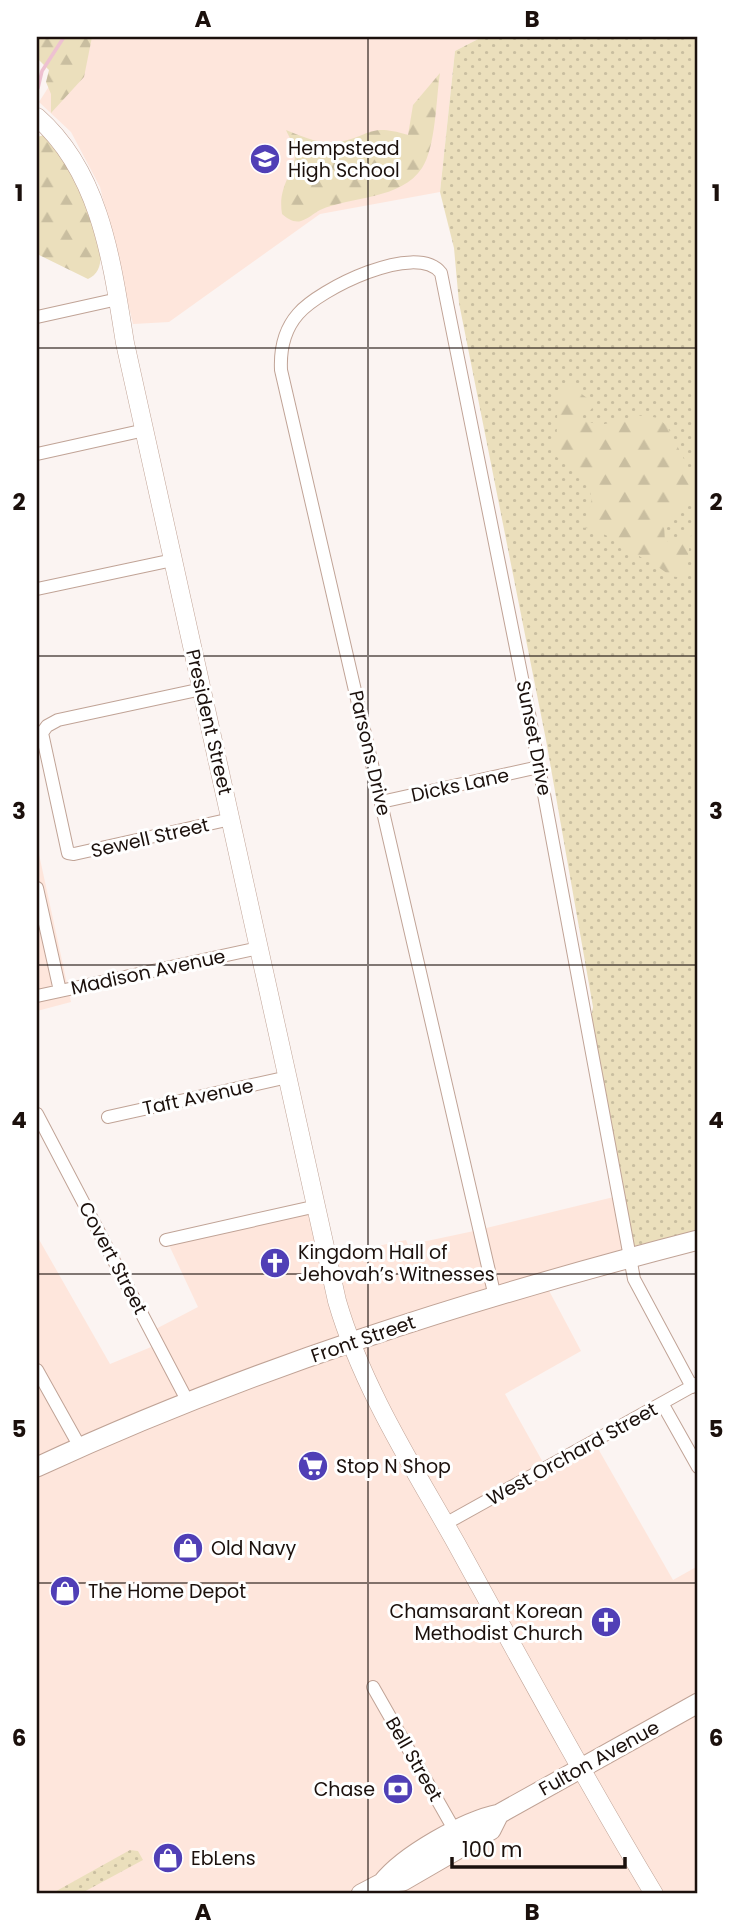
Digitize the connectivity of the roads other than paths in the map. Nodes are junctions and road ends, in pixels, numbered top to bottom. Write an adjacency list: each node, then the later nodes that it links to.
1 (37, 117): 3 (street, President Street)
2 (388, 268): 10 (street, Sunset Drive); 11 (street, Parsons Drive)
3 (118, 299): 4 (street); 5 (street, President Street)
4 (37, 317)
5 (145, 430): 6 (street); 7 (street, President Street)
6 (37, 454)
7 (173, 559): 8 (street); 9 (street, President Street)
8 (37, 589)
9 (202, 689): 12 (street, President Street); 12 (street, Sewell Street)
10 (540, 767): 11 (street, Dicks Lane); 23 (street, Sunset Drive)
11 (381, 803): 24 (street, Parsons Drive)
12 (231, 819): 14 (street, President Street)
13 (37, 888): 15 (street)
14 (259, 948): 15 (street, Madison Avenue); 17 (street, President Street)
15 (60, 991): 16 (street, Madison Avenue)
16 (37, 996)
17 (288, 1077): 19 (street, Taft Avenue); 20 (street, President Street)
18 (37, 1114): 28 (street, Covert Street)
19 (108, 1116)
20 (317, 1206): 21 (street); 25 (street, President Street)
21 (166, 1240)
22 (698, 1240): 23 (main road, Front Street)
23 (632, 1258): 24 (main road, Front Street); 27 (street, Sunset Drive)
24 (495, 1297): 25 (main road, Front Street)
25 (349, 1343): 28 (main road, Front Street); 33 (street, President Street)
26 (37, 1370): 30 (street)
27 (695, 1385): 29 (street, West Orchard Street)
28 (188, 1402): 30 (main road, Front Street)
29 (662, 1404): 32 (street); 33 (street, West Orchard Street)
30 (80, 1447): 31 (main road, Front Street)
31 (37, 1467)
32 (698, 1467)
33 (445, 1524): 36 (street, President Street)
34 (373, 1688): 38 (street, Bell Street)
35 (698, 1703): 36 (main road, Fulton Avenue)
36 (580, 1769): 37 (main road, Fulton Avenue); 41 (street, President Street)
37 (499, 1814): 38 (main road, Fulton Avenue); 39 (main road, Fulton Avenue)
38 (456, 1831): 39 (main road, Fulton Avenue)
39 (382, 1883): 40 (main road, Fulton Avenue)
40 (361, 1894)
41 (654, 1894)

